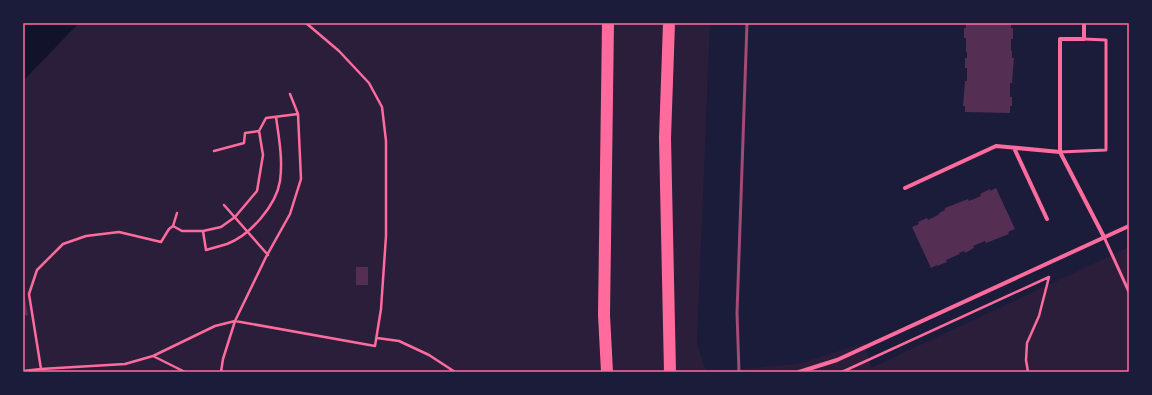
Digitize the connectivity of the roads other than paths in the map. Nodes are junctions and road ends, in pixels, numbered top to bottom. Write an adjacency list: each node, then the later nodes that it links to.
1 (608, 23): 12 (highway)
2 (669, 23): 13 (highway)
3 (1084, 23): 4 (street)
4 (1084, 39): 6 (street); 6 (lane)
5 (1014, 148): 6 (street); 7 (street); 8 (street)
6 (1060, 152): 10 (street)
7 (905, 188)
8 (1047, 219)
9 (1129, 226): 10 (street)
10 (1104, 237): 11 (lane); 14 (street)
11 (1129, 292)
12 (607, 372)
13 (670, 372)
14 (799, 372)

